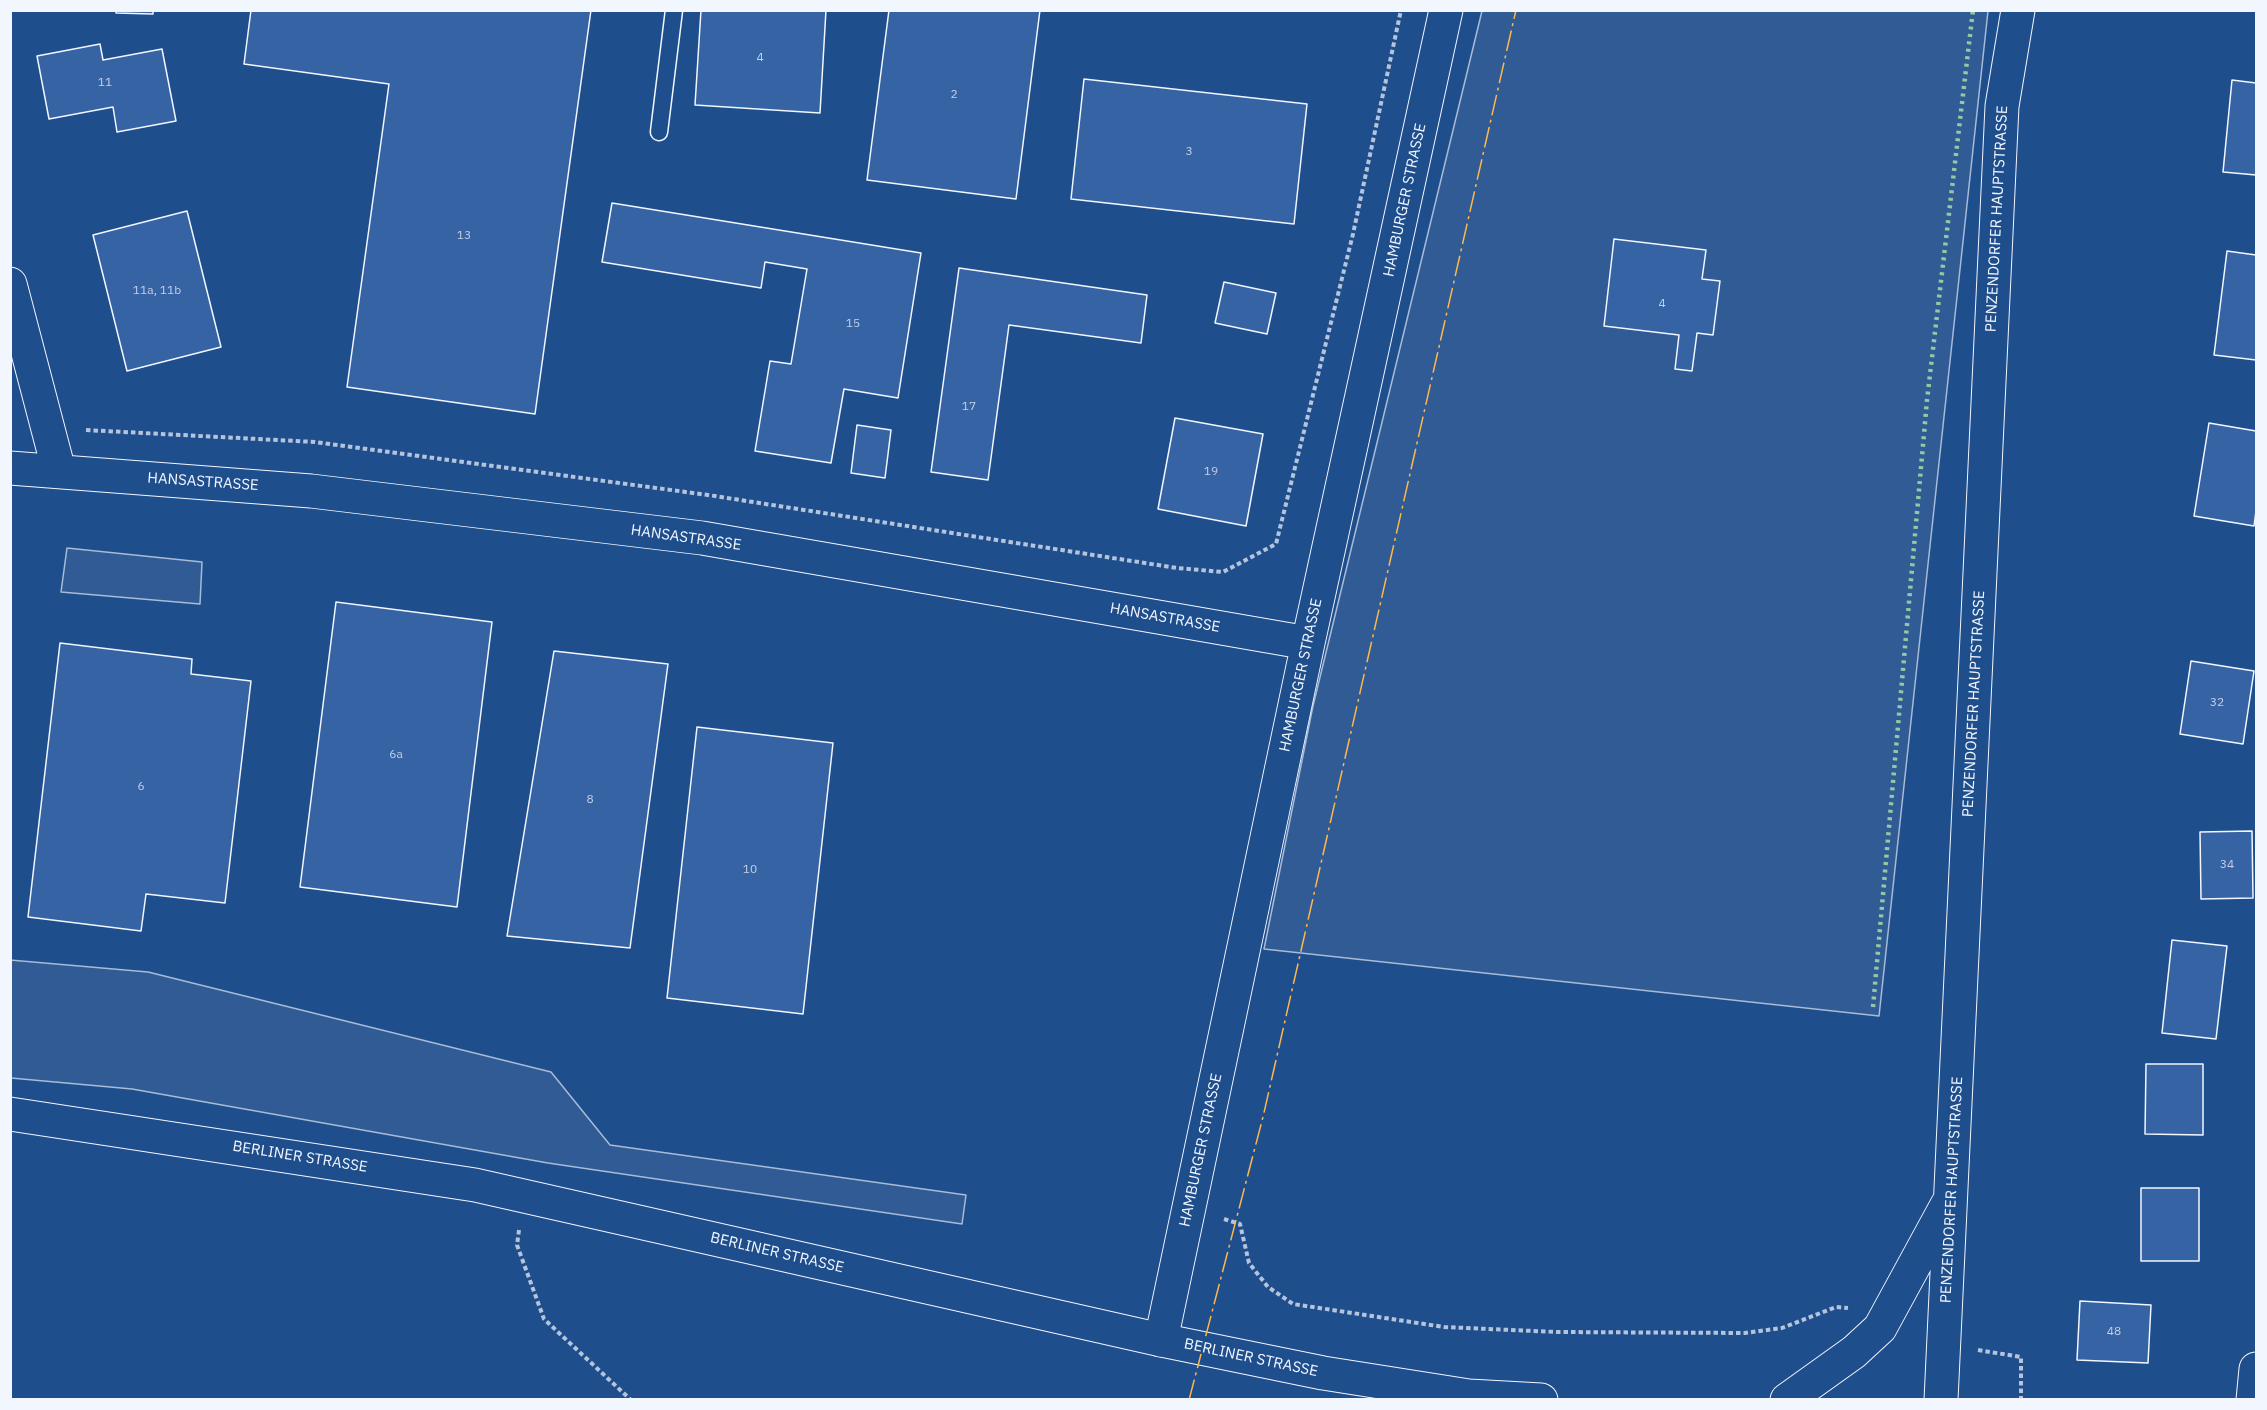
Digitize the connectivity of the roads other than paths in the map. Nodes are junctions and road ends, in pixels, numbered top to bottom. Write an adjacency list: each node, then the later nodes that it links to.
1 (674, 10): 4 (lane)
2 (1446, 10): 8 (main road, HAMBURGER STRASSE)
3 (2018, 10): 10 (main road, PENZENDORFER HAUPTSTRASSE)
4 (659, 132)
5 (10, 284): 7 (main road)
6 (10, 468): 7 (main road, HANSASTRASSE)
7 (59, 471): 8 (main road, HANSASTRASSE)
8 (1308, 643): 11 (main road, HAMBURGER STRASSE)
9 (10, 1114): 11 (main road, BERLINER STRASSE)
10 (1952, 1195): 14 (main road); 15 (main road, PENZENDORFER HAUPTSTRASSE)
11 (1161, 1340): 13 (main road, BERLINER STRASSE)
12 (2256, 1369): 16 (main road)
13 (1541, 1400)
14 (1787, 1400)
15 (1941, 1400)
16 (2253, 1400)

